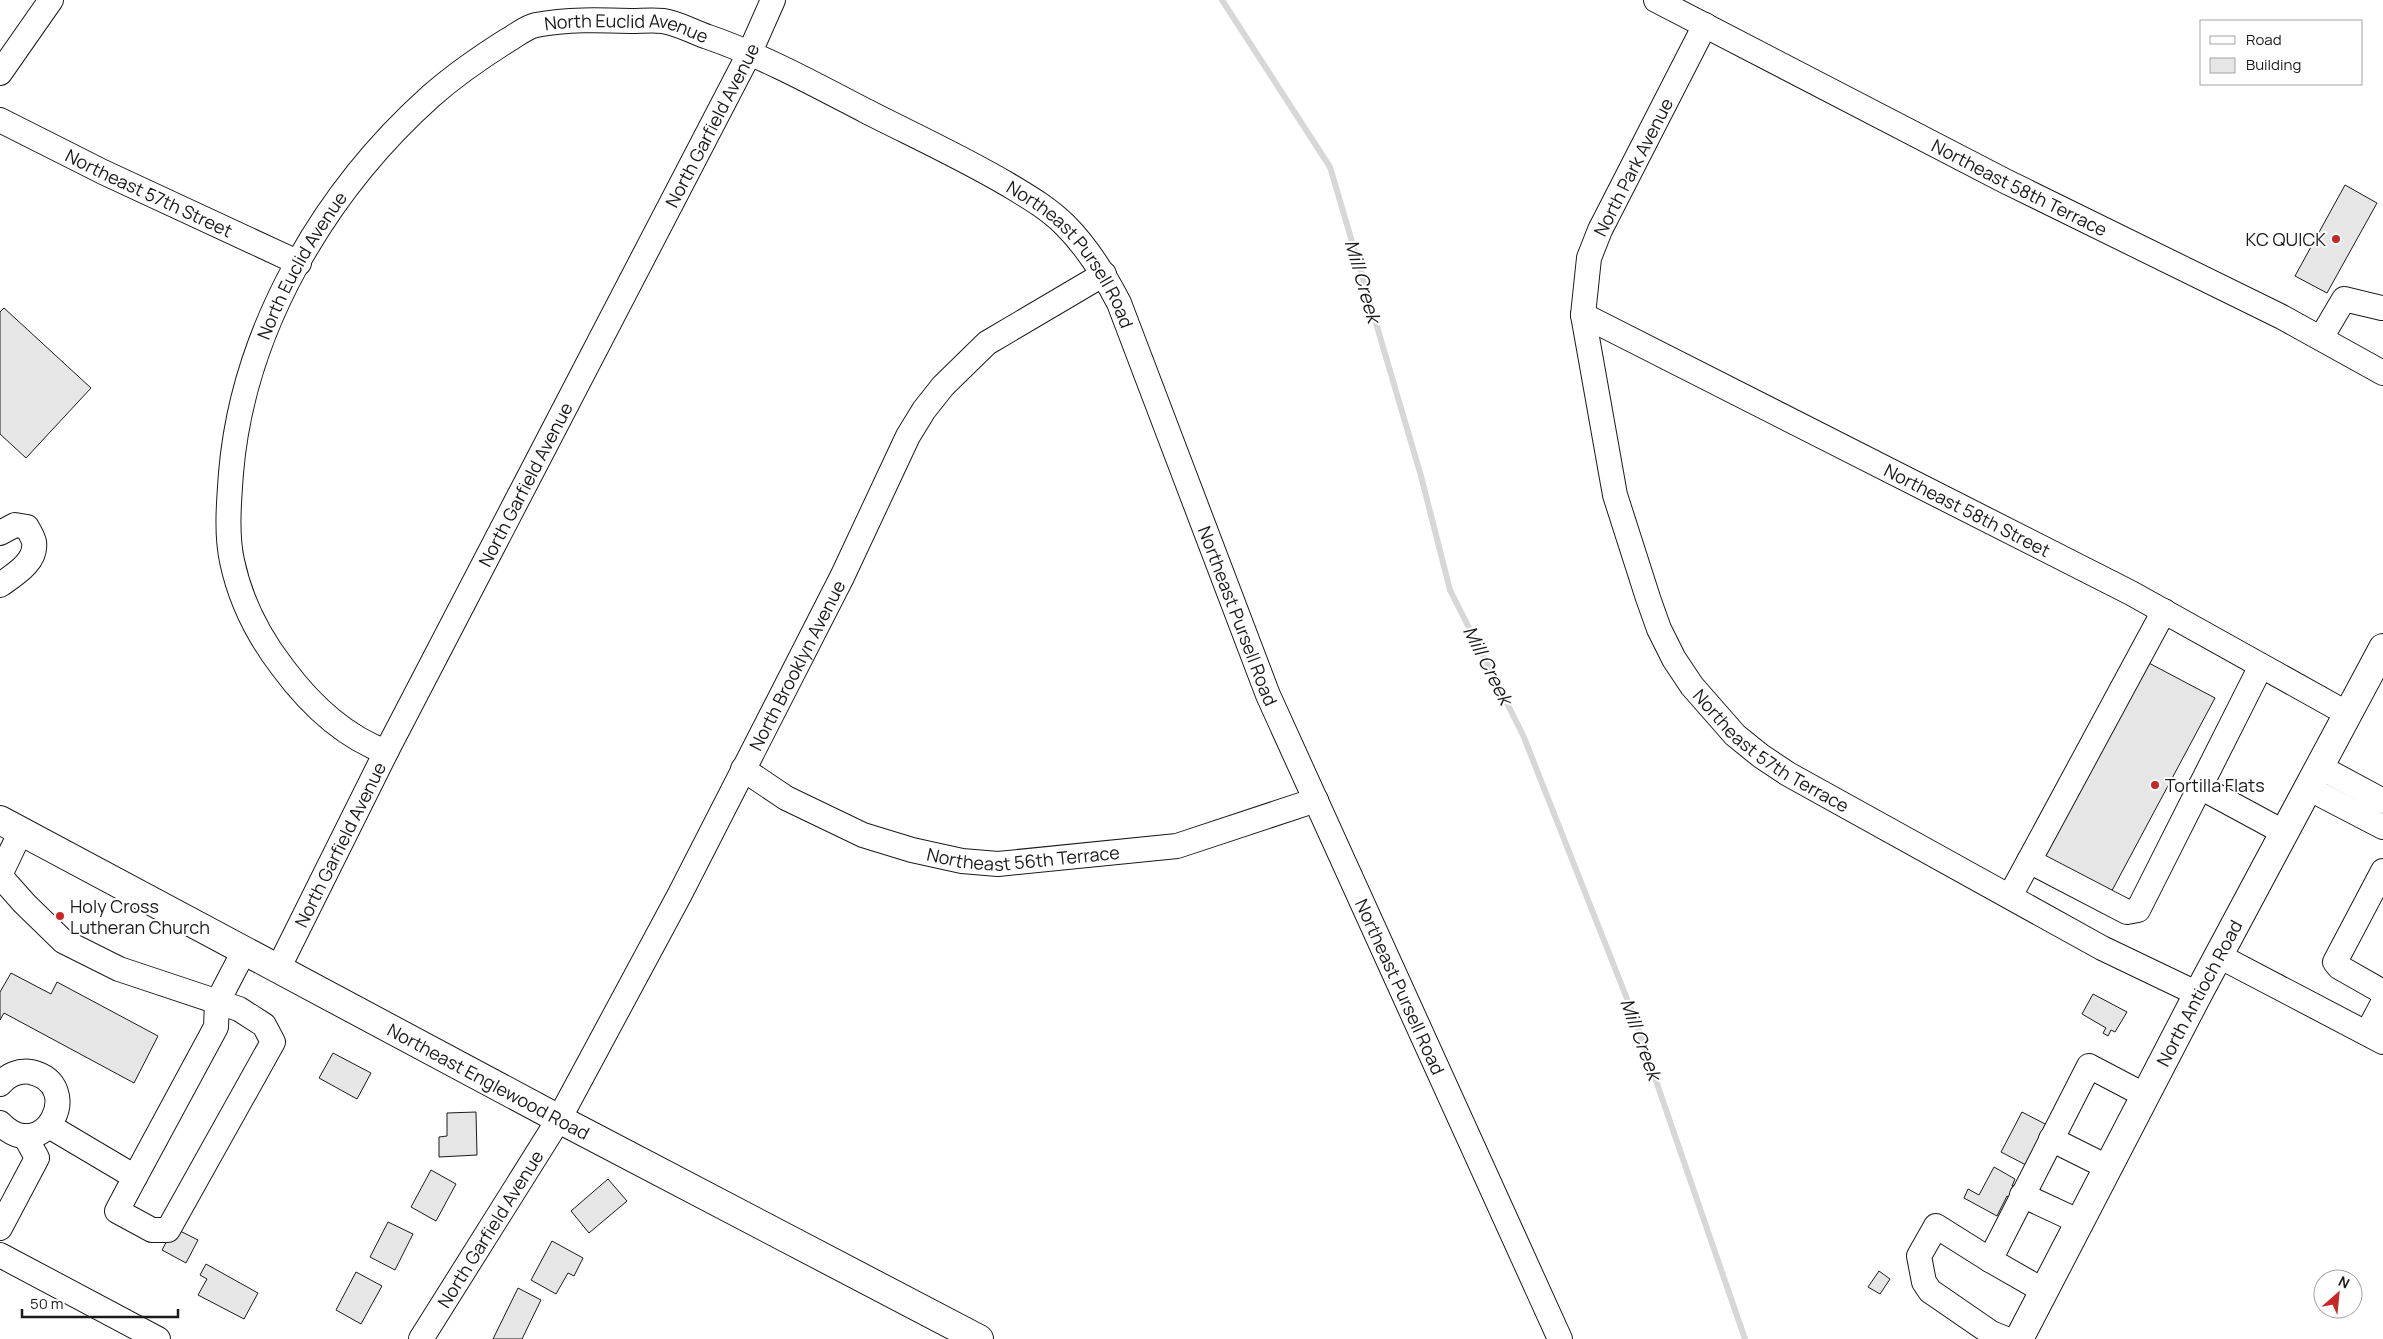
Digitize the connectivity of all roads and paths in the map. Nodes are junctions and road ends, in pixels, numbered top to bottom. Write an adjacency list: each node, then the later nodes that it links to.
1 (51, 0): 6 (street)
2 (773, 0): 5 (street, North Garfield Avenue)
3 (1656, 0): 4 (street, Northeast 58th Terrace)
4 (1705, 25): 11 (street, North Park Avenue); 12 (street, Northeast 58th Terrace)
5 (750, 52): 8 (street, North Euclid Avenue); 9 (street, Northeast Pursell Road); 20 (street, North Garfield Avenue)
6 (0, 73)
7 (0, 120): 8 (street, Northeast 57th Street)
8 (299, 263): 20 (street, North Euclid Avenue)
9 (1104, 274): 21 (street, North Brooklyn Avenue); 24 (street, Northeast Pursell Road)
10 (2383, 310): 12 (street)
11 (1583, 315): 16 (street, Northeast 58th Street); 32 (street, Northeast 57th Terrace)
12 (2321, 338): 13 (street, Northeast 58th Terrace)
13 (2380, 365)
14 (0, 533): 15 (street)
15 (0, 585)
16 (2164, 612): 18 (street, Northeast 58th Street); 29 (street)
17 (2383, 648): 19 (main road, North Antioch Road)
18 (2261, 666): 19 (street, Northeast 58th Street); 23 (street)
19 (2348, 714): 22 (main road, North Antioch Road)
20 (386, 752): 35 (street, North Garfield Avenue)
21 (744, 770): 24 (street, Northeast 56th Terrace); 43 (street, North Brooklyn Avenue)
22 (2315, 778): 25 (street); 27 (street); 28 (main road, North Antioch Road)
23 (2200, 787): 28 (street); 29 (street)
24 (1316, 800): 59 (street, Northeast Pursell Road)
25 (2383, 801)
26 (10, 826): 31 (street); 33 (main road, Northeast Englewood Road)
27 (2383, 827)
28 (2286, 833): 34 (main road, North Antioch Road)
29 (2029, 861): 32 (street)
30 (2383, 871): 36 (street)
31 (0, 876): 38 (street)
32 (2010, 896): 37 (street, Northeast 57th Terrace)
33 (244, 951): 35 (main road, Northeast Englewood Road); 38 (street)
34 (2219, 956): 37 (main road, North Antioch Road); 40 (street)
35 (278, 969): 43 (main road, Northeast Englewood Road)
36 (2383, 992)
37 (2198, 994): 42 (main road, North Antioch Road)
38 (217, 1003): 49 (street); 49 (street)
39 (2383, 1003): 40 (street)
40 (2375, 1038)
41 (0, 1084): 45 (street)
42 (2146, 1096): 47 (street); 48 (main road, North Antioch Road)
43 (559, 1120): 57 (street, North Garfield Avenue); 58 (main road, Northeast Englewood Road)
44 (0, 1124): 46 (street)
45 (48, 1126): 46 (street); 49 (street)
46 (25, 1136): 52 (street)
47 (2051, 1138): 48 (street); 50 (street)
48 (2109, 1168): 51 (main road, North Antioch Road)
49 (135, 1177)
50 (2022, 1195): 51 (street); 54 (street)
51 (2080, 1222): 55 (main road, North Antioch Road)
52 (0, 1228)
53 (0, 1255): 56 (street)
54 (1990, 1260): 55 (street); 60 (street)
55 (2044, 1291): 61 (main road, North Antioch Road)
56 (158, 1339)
57 (421, 1339)
58 (979, 1339)
59 (1560, 1339)
60 (2006, 1339)
61 (2019, 1339)

